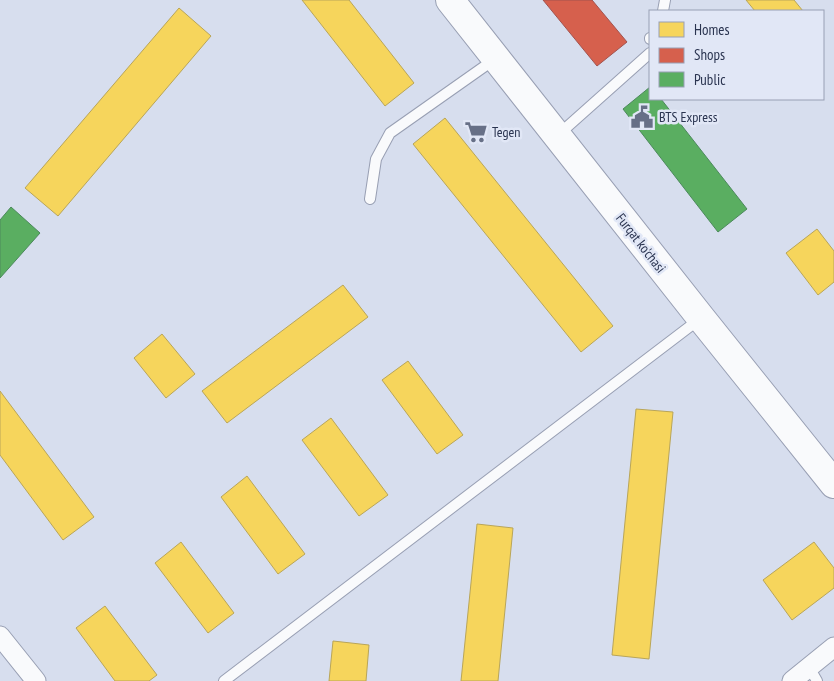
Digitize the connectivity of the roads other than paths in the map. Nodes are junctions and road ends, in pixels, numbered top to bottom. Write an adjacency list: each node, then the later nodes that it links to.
1 (450, 0): 3 (main road, Furqat ko'chasi)
2 (649, 55): 4 (lane)
3 (496, 58): 4 (main road, Furqat ko'chasi); 5 (lane)
4 (558, 136): 6 (main road, Furqat ko'chasi)
5 (370, 199)
6 (701, 318): 7 (main road, Furqat ko'chasi); 12 (lane)
7 (834, 484)
8 (0, 636): 11 (street)
9 (834, 647): 10 (street)
10 (813, 674): 13 (street)
11 (36, 681)
12 (224, 681)
13 (792, 681)

